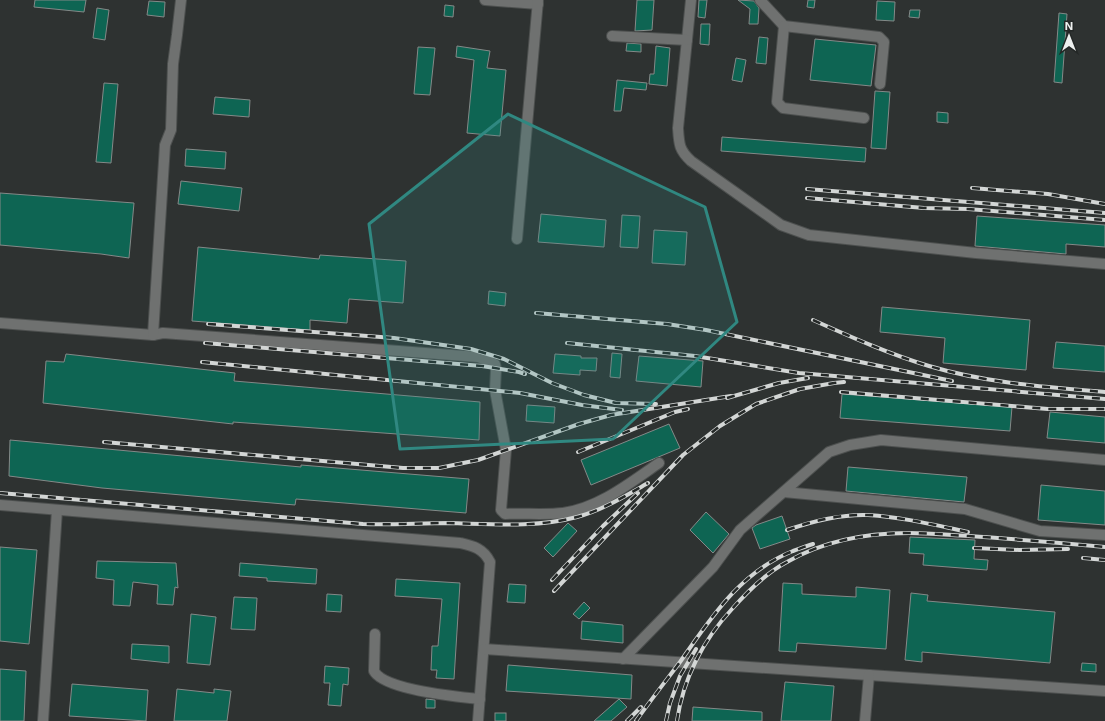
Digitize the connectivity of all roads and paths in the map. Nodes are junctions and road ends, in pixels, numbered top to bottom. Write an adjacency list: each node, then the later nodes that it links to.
1 (181, 0): 14 (lane)
2 (485, 0): 5 (lane)
3 (691, 0): 8 (lane)
4 (760, 0): 6 (lane)
5 (538, 2): 11 (lane)
6 (784, 26): 9 (lane); 10 (lane)
7 (612, 36): 8 (lane)
8 (687, 40): 12 (lane)
9 (880, 84)
10 (864, 118)
11 (517, 240)
12 (1105, 264)
13 (0, 323): 14 (lane)
14 (154, 335): 16 (lane)
15 (1105, 460): 17 (lane)
16 (658, 463)
17 (784, 492): 20 (lane); 23 (lane)
18 (0, 505): 19 (lane)
19 (57, 510): 22 (lane); 27 (lane)
20 (1105, 534)
21 (375, 634): 26 (lane)
22 (484, 649): 23 (lane); 26 (lane)
23 (623, 659): 24 (lane)
24 (869, 675): 25 (lane); 29 (lane)
25 (1105, 691)
26 (480, 699): 28 (lane)
27 (43, 721)
28 (478, 721)
29 (865, 721)

